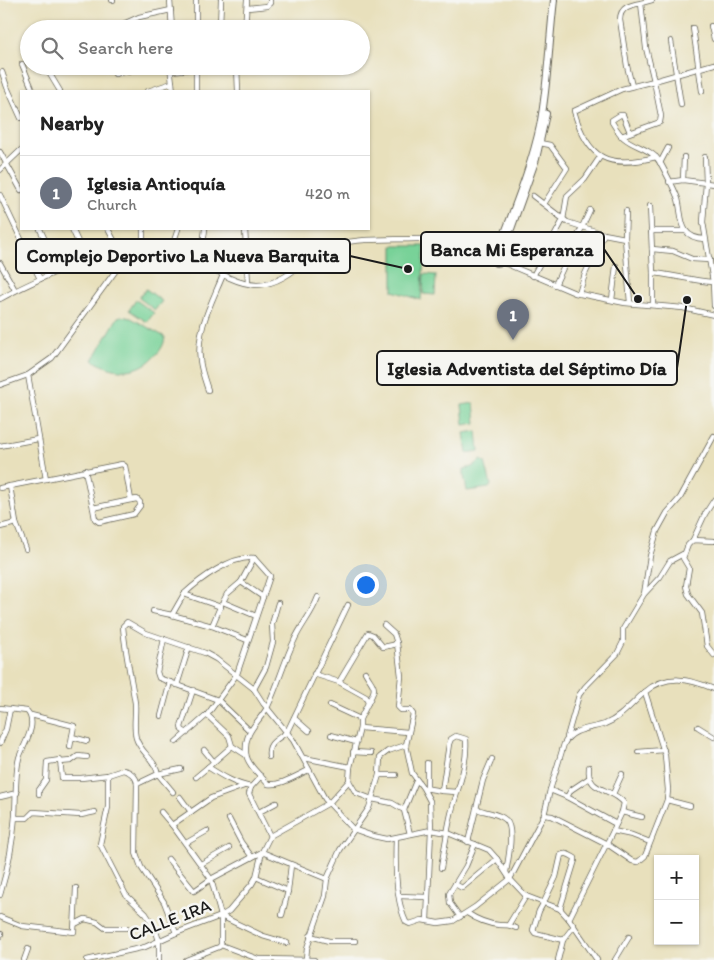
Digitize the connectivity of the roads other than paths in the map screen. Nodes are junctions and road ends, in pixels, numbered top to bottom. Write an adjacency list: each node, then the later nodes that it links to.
1 (170, 0): 10 (street)
2 (196, 0): 13 (street)
3 (221, 0): 14 (street)
4 (247, 0): 9 (street)
5 (270, 0): 9 (street)
6 (556, 0): 41 (street)
7 (652, 0): 8 (street)
8 (641, 3): 29 (street); 31 (street)
9 (248, 8): 15 (street)
10 (171, 10): 11 (street); 12 (street)
11 (132, 20)
12 (172, 20)
13 (196, 20)
14 (220, 20)
15 (246, 20)
16 (711, 26): 18 (street)
17 (693, 28): 21 (street)
18 (714, 39)
19 (671, 41): 28 (street)
20 (714, 64): 21 (street)
21 (699, 68): 28 (street); 38 (street)
22 (2, 72): 40 (street)
23 (26, 75): 32 (street)
24 (50, 75): 33 (street)
25 (171, 75): 30 (street)
26 (196, 75): 36 (street)
27 (237, 75): 37 (street)
28 (675, 75): 29 (street); 39 (street)
29 (654, 81): 31 (street); 42 (street)
30 (172, 83): 34 (street); 35 (street)
31 (632, 86): 48 (street)
32 (33, 90)
33 (59, 90)
34 (151, 90)
35 (174, 90)
36 (196, 90)
37 (238, 90)
38 (702, 91)
39 (681, 105)
40 (20, 116)
41 (542, 127): 44 (street); 85 (street)
42 (630, 132): 43 (street); 43 (street)
43 (621, 136): 49 (street)
44 (540, 143): 62 (street); 85 (street)
45 (668, 148): 52 (street)
46 (20, 151): 53 (street)
47 (0, 152): 53 (street)
48 (600, 157): 49 (street); 66 (street)
49 (656, 157): 52 (street)
50 (684, 157): 55 (street)
51 (705, 157): 57 (street)
52 (660, 162): 56 (street)
53 (7, 164): 54 (street); 59 (street)
54 (0, 170)
55 (683, 180): 56 (street); 57 (street)
56 (669, 182): 76 (street)
57 (706, 183): 58 (street); 79 (street)
58 (714, 184)
59 (20, 188)
60 (0, 195): 95 (street)
61 (534, 196): 62 (street)
62 (544, 204): 66 (street)
63 (650, 206): 75 (street)
64 (590, 210): 67 (street)
65 (626, 211): 78 (street)
66 (563, 220): 67 (street); 94 (street)
67 (583, 228): 77 (street); 98 (street)
68 (40, 230): 91 (street)
69 (72, 230): 86 (street)
70 (109, 230): 83 (street)
71 (143, 230): 80 (street)
72 (178, 230): 81 (street)
73 (205, 230): 88 (street)
74 (245, 230): 97 (street)
75 (651, 230): 76 (street); 84 (street)
76 (685, 231): 79 (street)
77 (604, 234): 78 (street); 100 (street)
78 (625, 238): 103 (street)
79 (705, 239): 87 (street)
80 (143, 245): 81 (street); 82 (street)
81 (172, 246): 88 (street)
82 (132, 247): 83 (street); 107 (street)
83 (118, 248): 86 (street)
84 (652, 249): 87 (street); 92 (street)
85 (498, 258): 94 (street); 97 (street)
86 (86, 259): 91 (street)
87 (710, 260): 96 (street)
88 (201, 261): 93 (street)
89 (0, 263): 99 (street)
90 (616, 266): 102 (street)
91 (59, 271): 95 (street)
92 (653, 273): 96 (street); 104 (street)
93 (223, 275): 97 (street); 109 (street)
94 (533, 276): 98 (street)
95 (40, 279): 99 (street)
96 (713, 282): 105 (street)
97 (248, 283)
98 (555, 285): 100 (street)
99 (15, 290): 101 (street)
100 (579, 294): 102 (street)
101 (0, 299)
102 (612, 300): 103 (street)
103 (630, 303): 104 (street)
104 (653, 305): 106 (street)
105 (714, 306)
106 (714, 315)
107 (28, 375): 108 (street); 111 (street)
108 (0, 385)
109 (208, 390)
110 (714, 436): 129 (street)
111 (38, 439): 112 (street); 114 (street)
112 (0, 446)
113 (85, 470): 114 (street); 117 (street); 119 (street)
114 (46, 479): 115 (street)
115 (10, 486): 116 (street); 120 (street)
116 (0, 488)
117 (131, 500): 119 (street); 119 (street)
118 (714, 500): 122 (street)
119 (93, 508)
120 (16, 524): 121 (street); 124 (street)
121 (0, 527)
122 (693, 540): 123 (street); 125 (street)
123 (714, 541)
124 (26, 549)
125 (683, 554): 129 (street); 144 (street)
126 (254, 558): 127 (street); 128 (street); 130 (street)
127 (241, 582): 130 (street); 133 (street)
128 (184, 594): 133 (street); 136 (street)
129 (644, 594): 175 (street)
130 (263, 597): 137 (street)
131 (318, 597): 159 (street)
132 (278, 603): 151 (street)
133 (222, 604): 137 (street); 139 (street)
134 (348, 605): 147 (street)
135 (153, 611): 136 (street)
136 (172, 616): 139 (street)
137 (256, 616): 141 (street)
138 (384, 625): 142 (street)
139 (212, 626): 141 (street)
140 (164, 639): 143 (street); 148 (street); 202 (street)
141 (248, 640): 146 (street)
142 (397, 643): 149 (street); 171 (street)
143 (190, 647): 146 (street); 150 (street)
144 (714, 655)
145 (365, 672): 156 (street)
146 (237, 674): 151 (street); 155 (street)
147 (314, 674): 149 (street); 164 (street)
148 (170, 682): 150 (street); 163 (street)
149 (339, 682): 156 (street)
150 (177, 685): 153 (street)
151 (254, 689): 159 (street)
152 (714, 689): 154 (street)
153 (193, 690): 155 (street); 172 (street)
154 (645, 692): 175 (street); 185 (street)
155 (218, 700): 162 (street); 168 (street)
156 (368, 703): 165 (street)
157 (330, 705): 165 (street)
158 (0, 708): 160 (street)
159 (267, 708): 168 (street); 170 (street)
160 (10, 709): 161 (street); 180 (street)
161 (30, 715): 174 (street); 220 (street)
162 (207, 715): 172 (street); 182 (street)
163 (161, 716)
164 (294, 718): 169 (street); 170 (street)
165 (360, 719): 167 (street)
166 (698, 727): 176 (street)
167 (360, 728): 171 (street); 179 (street)
168 (249, 730): 189 (street)
169 (309, 731)
170 (287, 732): 191 (street); 192 (street)
171 (408, 732): 181 (street)
172 (187, 733): 178 (street)
173 (331, 735): 179 (street)
174 (72, 737): 177 (street); 183 (street)
175 (567, 737): 216 (street)
176 (714, 738)
177 (87, 741)
178 (176, 742)
179 (356, 742): 186 (street)
180 (0, 743)
181 (406, 745): 206 (street); 210 (street)
182 (232, 746): 189 (street); 195 (street)
183 (70, 747)
184 (204, 750): 195 (street)
185 (664, 750): 187 (street); 227 (street)
186 (353, 752): 188 (street); 198 (street)
187 (638, 752)
188 (371, 753)
189 (246, 755): 207 (street)
190 (87, 757): 194 (street)
191 (269, 757)
192 (304, 758): 198 (street); 201 (street)
193 (492, 759): 231 (street)
194 (60, 762): 205 (street); 221 (street)
195 (214, 762): 197 (street)
196 (427, 763): 215 (street)
197 (208, 767): 208 (street); 213 (street)
198 (350, 767): 211 (street)
199 (589, 767): 209 (street)
200 (181, 769): 202 (street)
201 (309, 770): 207 (street); 229 (street)
202 (158, 774): 212 (street); 218 (street)
203 (396, 774): 206 (street)
204 (622, 774): 222 (street)
205 (108, 775): 212 (street); 295 (street)
206 (379, 775): 226 (street)
207 (261, 776): 214 (street)
208 (196, 777)
209 (589, 778): 222 (street); 224 (street)
210 (416, 780): 215 (street); 232 (street)
211 (349, 781): 226 (street); 229 (street)
212 (137, 784): 291 (street)
213 (244, 786): 214 (street); 235 (street)
214 (251, 787): 236 (street)
215 (425, 788): 217 (street); 246 (street)
216 (550, 790): 224 (street); 238 (street)
217 (442, 791): 219 (street); 219 (street)
218 (173, 792)
219 (457, 792): 248 (street)
220 (16, 793): 225 (street); 240 (street)
221 (39, 794)
222 (613, 794): 237 (street)
223 (180, 797): 235 (street)
224 (567, 797): 242 (street)
225 (0, 798)
226 (372, 799): 232 (street); 244 (street)
227 (667, 800): 230 (street); 253 (street)
228 (276, 803): 236 (street)
229 (329, 803): 244 (street); 250 (street)
230 (690, 806)
231 (476, 809): 252 (street); 265 (street)
232 (404, 810): 249 (street)
233 (94, 812): 240 (street)
234 (161, 812): 243 (street)
235 (191, 812): 243 (street)
236 (258, 812): 250 (street)
237 (622, 812): 239 (street); 242 (street)
238 (544, 815): 256 (street); 269 (street)
239 (642, 817)
240 (15, 818): 273 (street)
241 (229, 819): 259 (street)
242 (616, 824): 247 (street)
243 (172, 825): 254 (street)
244 (353, 829): 251 (street); 268 (street)
245 (207, 830): 254 (street)
246 (431, 830): 248 (street); 249 (street); 276 (street)
247 (613, 830): 253 (street); 256 (street)
248 (448, 833): 252 (street); 264 (street)
249 (410, 834): 251 (street)
250 (270, 836): 258 (street, CALLE 1RA)
251 (396, 838): 274 (street)
252 (468, 842): 255 (street)
253 (650, 842): 256 (street)
254 (186, 843): 262 (street)
255 (475, 844): 261 (street); 270 (street)
256 (607, 844): 284 (street)
257 (228, 848): 262 (street)
258 (262, 852): 259 (street); 263 (street); 266 (street, CALLE 1RA)
259 (252, 858): 267 (street)
260 (168, 859): 267 (street)
261 (497, 859): 265 (street); 270 (street)
262 (201, 864): 267 (street)
263 (291, 865): 268 (street); 272 (street)
264 (441, 868)
265 (506, 872): 269 (street)
266 (256, 877): 272 (street); 281 (street, CALLE 1RA)
267 (211, 879): 281 (street)
268 (327, 879): 292 (street)
269 (510, 879): 275 (street); 279 (street)
270 (455, 884): 283 (street)
271 (76, 888): 286 (street)
272 (288, 890): 280 (street)
273 (0, 896)
274 (399, 896): 276 (street); 285 (street)
275 (526, 896): 277 (street); 287 (street)
276 (427, 897): 285 (street)
277 (544, 902): 278 (street); 278 (street); 294 (street)
278 (560, 909): 284 (street)
279 (467, 913): 283 (street); 287 (street)
280 (282, 915)
281 (221, 916): 291 (street, CALLE 1RA); 297 (street); 298 (street)
282 (0, 917): 286 (street)
283 (460, 917): 285 (street)
284 (569, 919): 288 (street)
285 (426, 920)
286 (75, 924): 289 (street)
287 (509, 924): 290 (street)
288 (574, 926): 294 (street); 309 (street)
289 (127, 928)
290 (516, 928)
291 (176, 933): 295 (street, CALLE 1RA)
292 (310, 936): 296 (street); 301 (street)
293 (629, 937): 310 (street)
294 (563, 940): 308 (street)
295 (159, 941): 303 (street, CALLE 1RA); 304 (street)
296 (355, 941)
297 (286, 943)
298 (221, 944): 300 (street); 306 (street)
299 (28, 949): 302 (street)
300 (198, 958): 305 (street)
301 (306, 959): 306 (street); 307 (street)
302 (24, 960)
303 (87, 960)
304 (159, 960)
305 (186, 960)
306 (261, 960)
307 (314, 960)
308 (558, 960)
309 (597, 960)
310 (615, 960)

